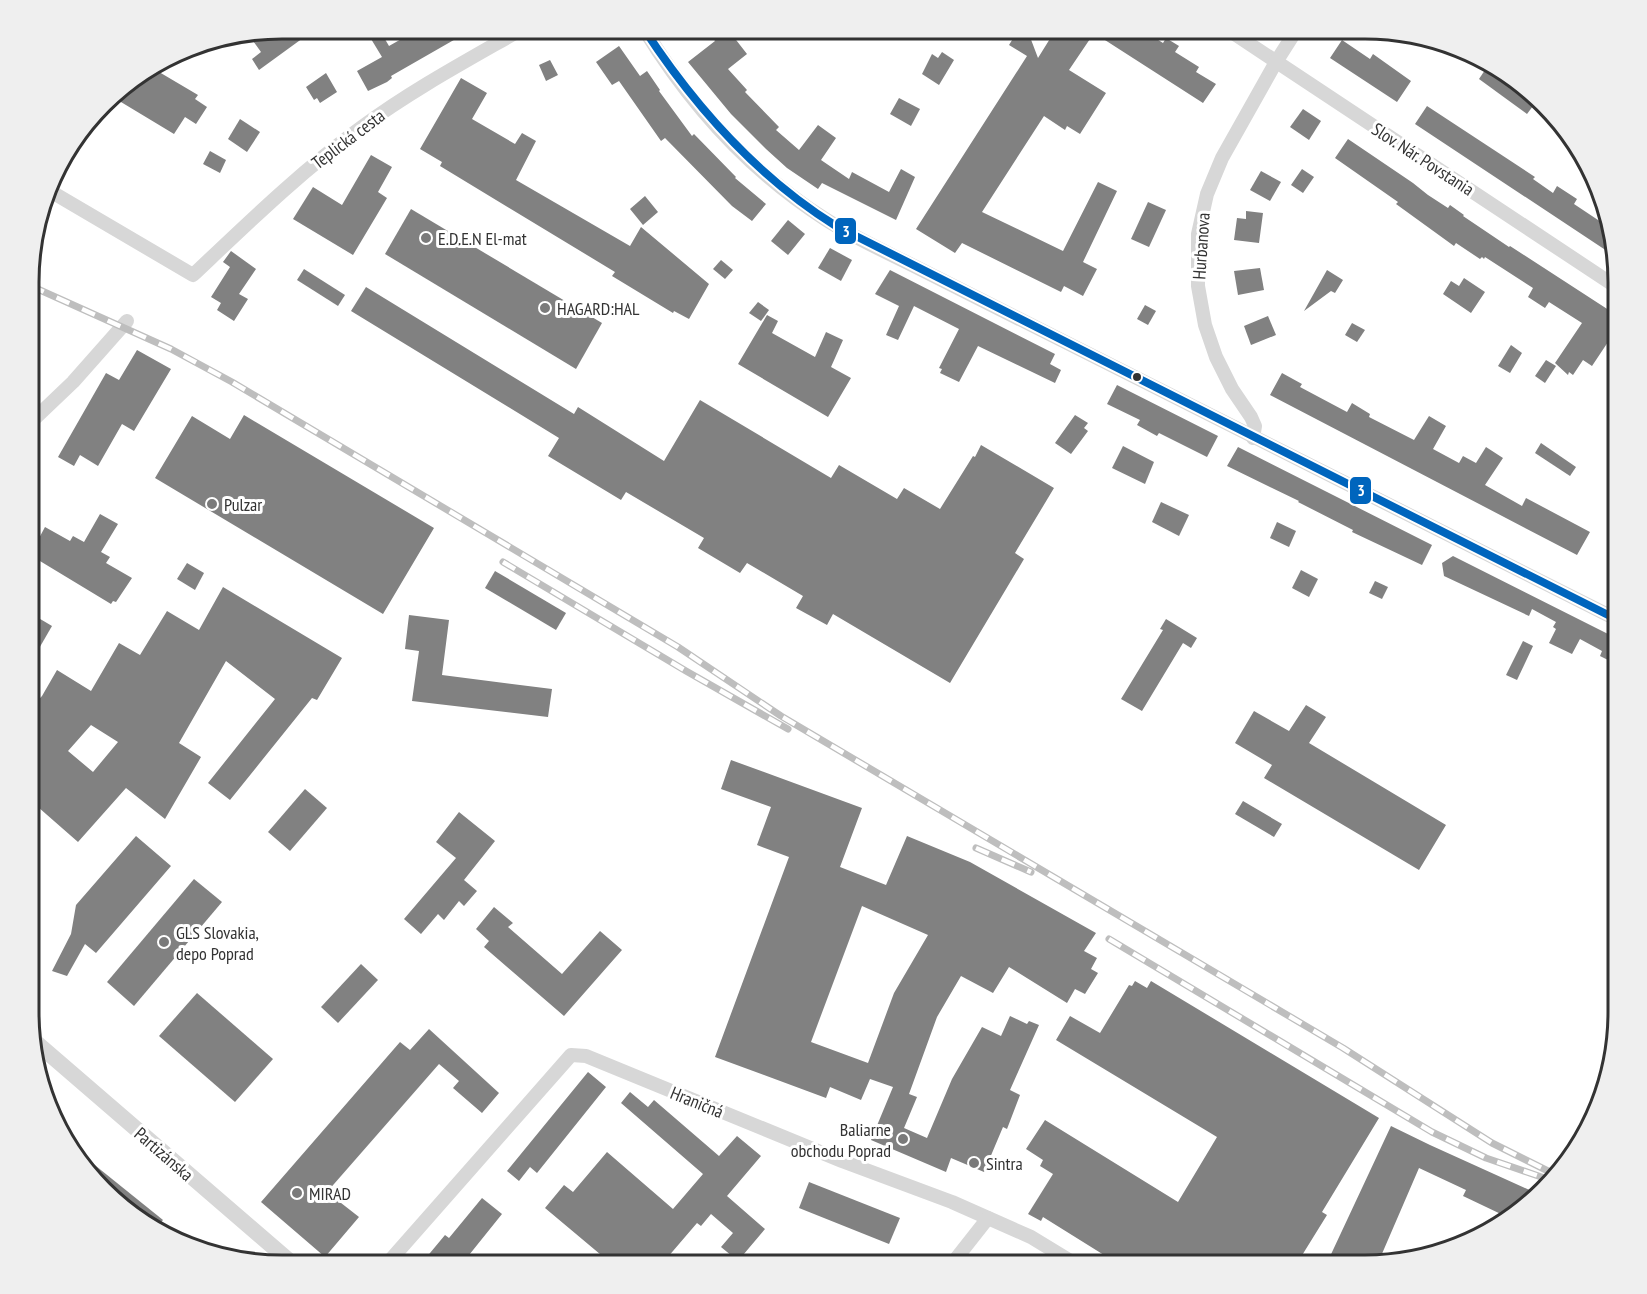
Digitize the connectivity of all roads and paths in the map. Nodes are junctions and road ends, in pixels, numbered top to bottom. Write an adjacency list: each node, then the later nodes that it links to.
1 (505, 39): 6 (street, Teplická cesta)
2 (651, 39): 10 (street)
3 (1242, 39): 5 (street, Slov. Nár. Povstania)
4 (1291, 39): 5 (street, Hurbanova)
5 (1276, 62): 7 (street, Slov. Nár. Povstania); 10 (street, Hurbanova)
6 (56, 194)
7 (1608, 281)
8 (127, 321): 9 (street)
9 (39, 414)
10 (1253, 438): 11 (street)
11 (1608, 615)
12 (42, 1049): 14 (street, Partizánska)
13 (988, 1218): 15 (street, Hraničná); 16 (street); 17 (street, Hraničná)
14 (282, 1255)
15 (395, 1255)
16 (959, 1255)
17 (1061, 1255)

